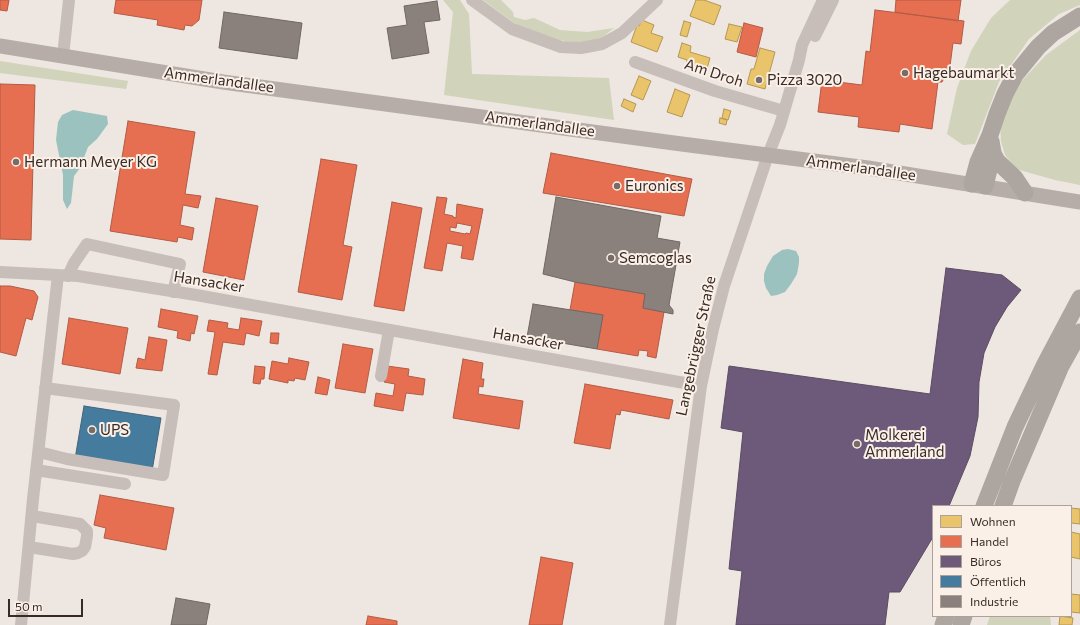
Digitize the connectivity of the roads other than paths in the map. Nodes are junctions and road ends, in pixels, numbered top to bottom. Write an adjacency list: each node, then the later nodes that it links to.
1 (70, 0): 7 (street)
2 (472, 0): 3 (street)
3 (657, 0)
4 (829, 0): 9 (street, Langebrügger Straße)
5 (1080, 16): 10 (highway)
6 (0, 46): 7 (main road, Ammerlandallee)
7 (63, 56): 12 (main road, Ammerlandallee)
8 (635, 62): 9 (street, Am Droh)
9 (784, 111): 12 (street, Langebrügger Straße)
10 (990, 135): 11 (highway); 13 (highway)
11 (993, 153): 13 (highway); 14 (highway)
12 (768, 155): 13 (main road, Ammerlandallee); 23 (street, Langebrügger Straße)
13 (979, 185): 14 (main road, Ammerlandallee)
14 (1025, 193): 15 (main road, Ammerlandallee)
15 (1080, 202)
16 (0, 272): 17 (street, Hansacker)
17 (63, 275): 18 (street, Hansacker); 18 (street); 24 (street)
18 (173, 292): 20 (street, Hansacker)
19 (1080, 298): 28 (highway)
20 (390, 330): 22 (street); 23 (street, Hansacker)
21 (1080, 332): 29 (highway)
22 (381, 376)
23 (701, 386): 33 (street, Langebrügger Straße)
24 (45, 388): 25 (street); 25 (street)
25 (39, 452): 26 (street)
26 (36, 470): 27 (street); 30 (street)
27 (125, 484)
28 (984, 505)
29 (1003, 505)
30 (32, 516): 31 (street); 31 (street)
31 (29, 547): 32 (street)
32 (21, 625)
33 (670, 625)

